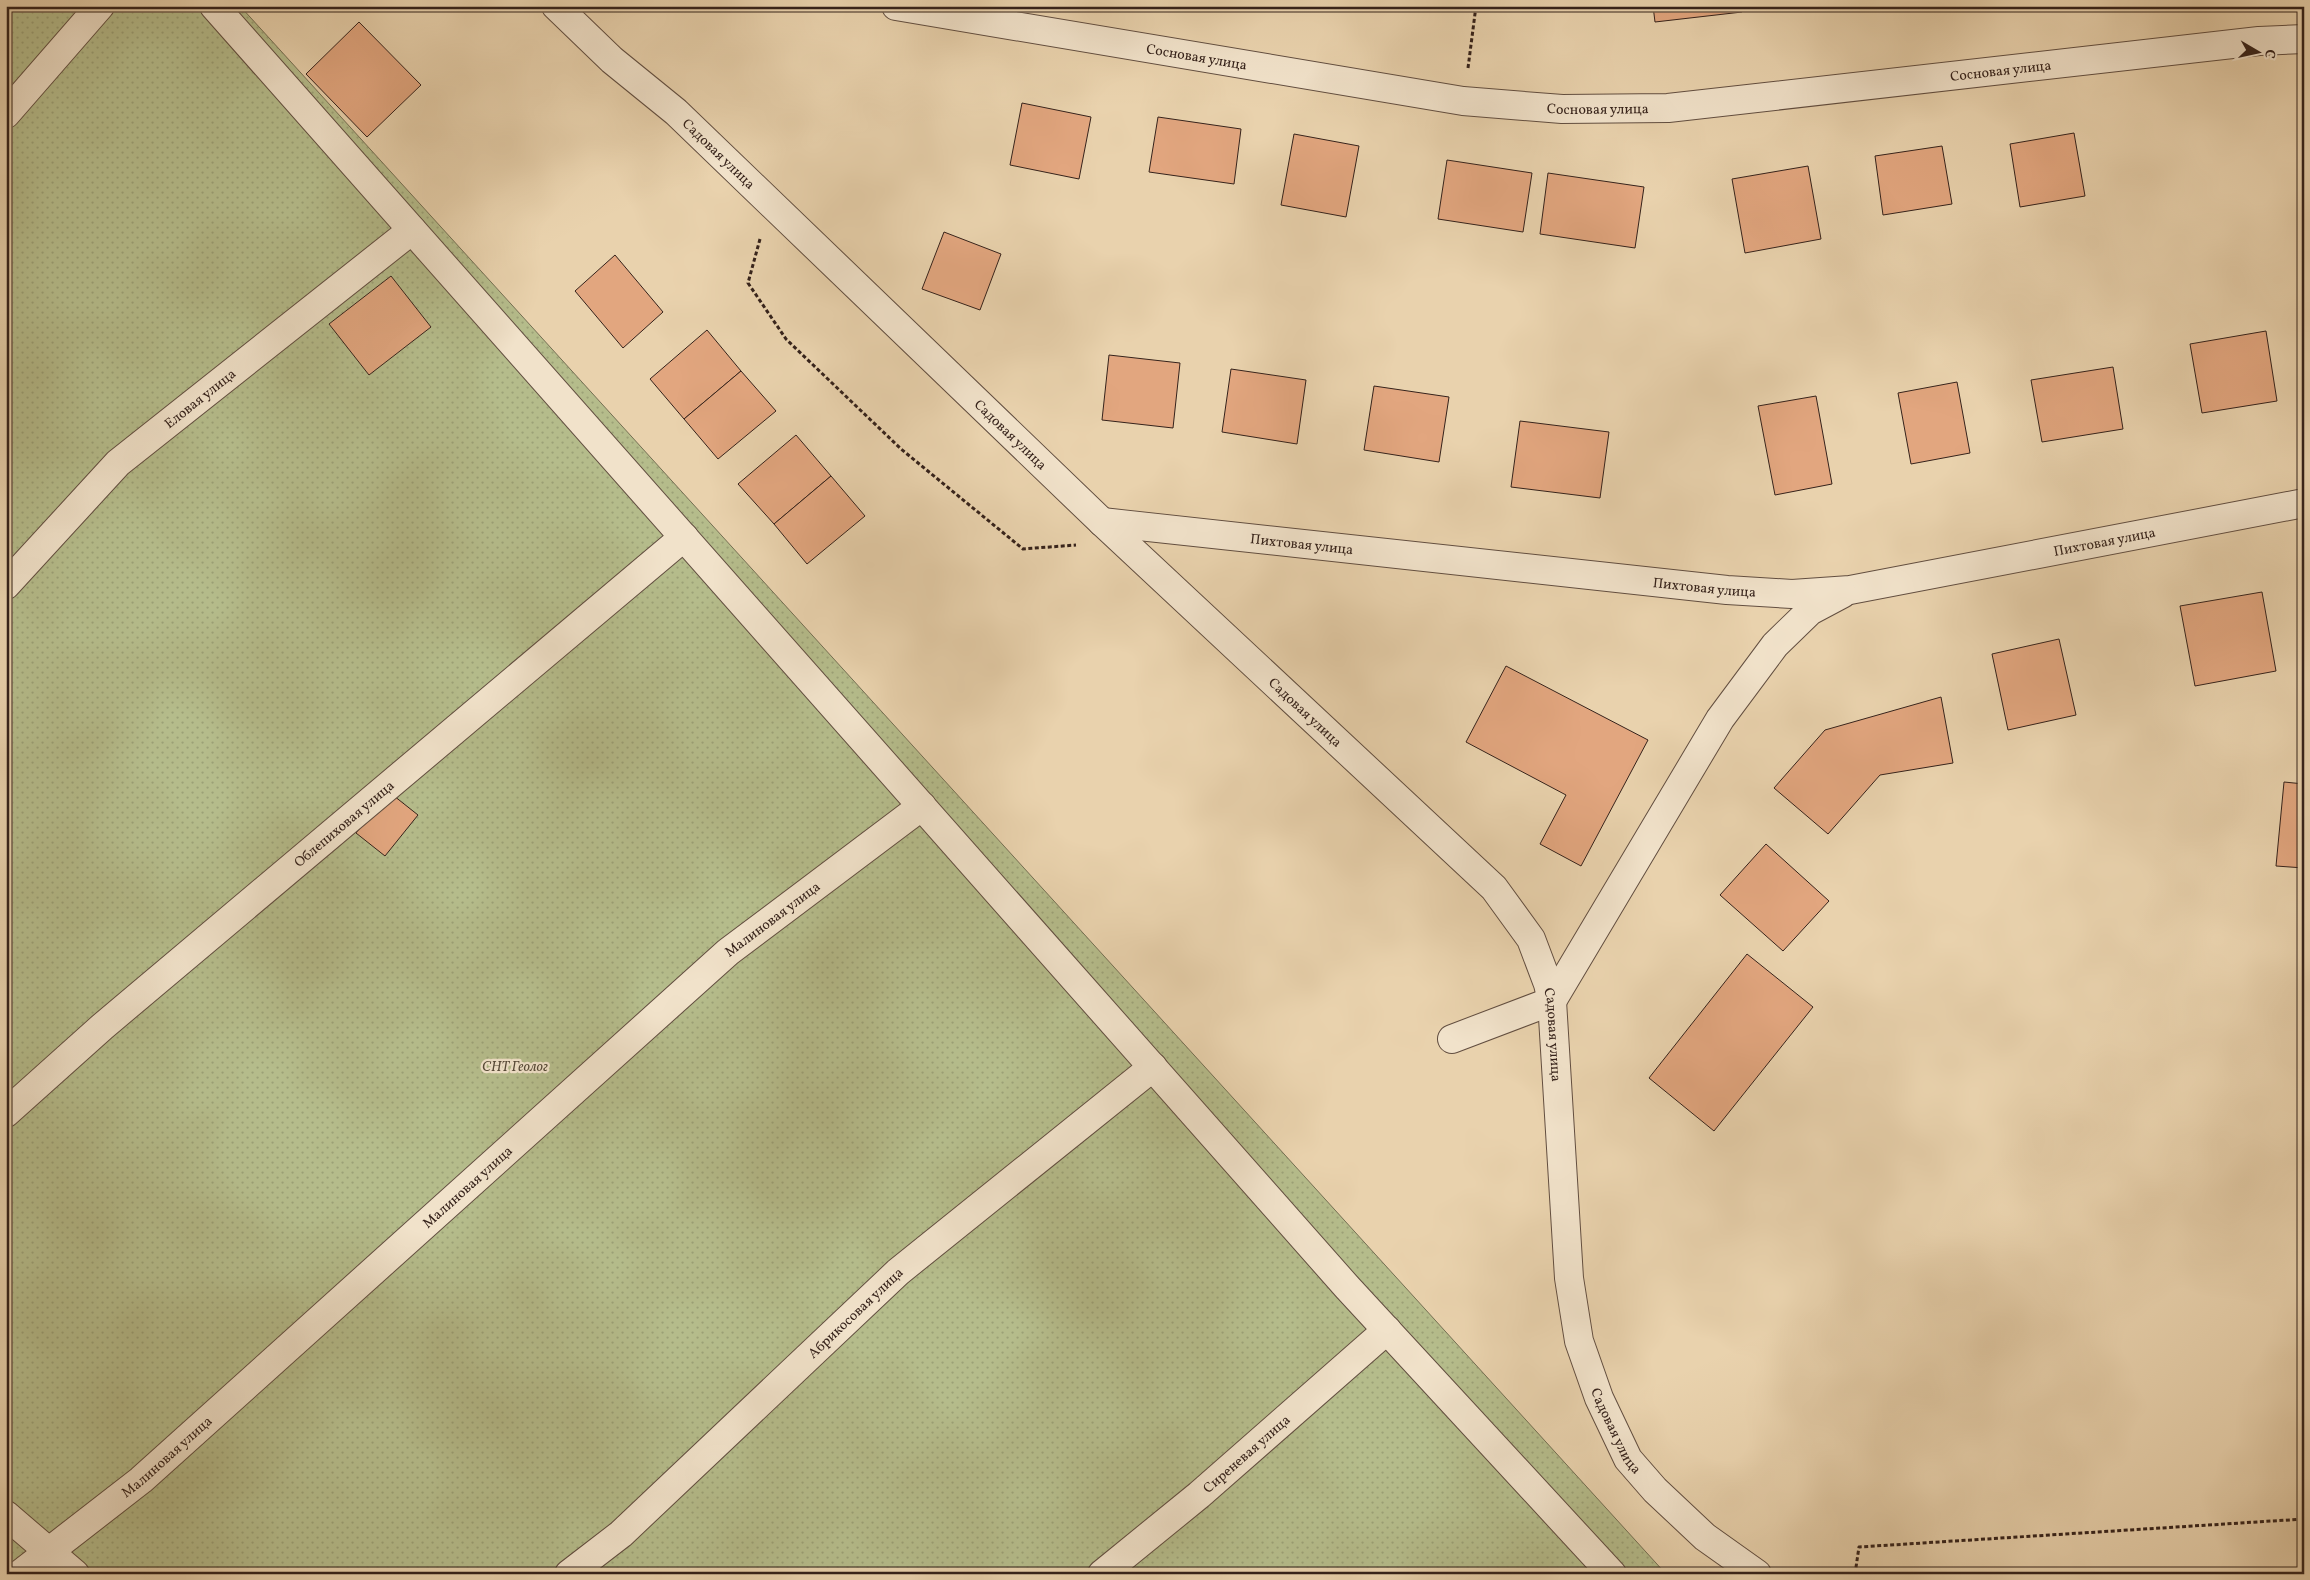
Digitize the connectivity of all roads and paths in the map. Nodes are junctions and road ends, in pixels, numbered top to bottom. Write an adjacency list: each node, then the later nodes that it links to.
1 (100, 6): 8 (street)
2 (214, 6): 10 (street)
3 (896, 6): 7 (street, Сосновая улица)
4 (1476, 6): 7 (path)
5 (566, 10): 9 (street, Садовая улица)
6 (2304, 39): 7 (street, Сосновая улица)
7 (1463, 101)
8 (6, 114)
9 (770, 202): 12 (street, Садовая улица); 14 (path)
10 (412, 230): 13 (street); 15 (street, Еловая улица)
11 (2304, 504): 16 (street, Пихтовая улица)
12 (1102, 522): 14 (street, Садовая улица); 16 (street, Пихтовая улица)
13 (684, 537): 17 (street); 21 (street, Облепиховая улица)
14 (1121, 541): 18 (street, Садовая улица)
15 (6, 585)
16 (1850, 590): 18 (street)
17 (922, 806): 20 (street); 25 (street, Малиновая улица)
18 (1552, 1001): 19 (street); 31 (street, Садовая улица)
19 (1452, 1039)
20 (1153, 1067): 22 (street); 28 (street, Абрикосовая улица)
21 (6, 1112)
22 (1387, 1330): 29 (street, Сиреневая улица); 30 (street)
23 (6, 1515): 25 (street)
24 (2304, 1519): 32 (path)
25 (49, 1552): 26 (street, Малиновая улица); 27 (street)
26 (20, 1574)
27 (75, 1574)
28 (569, 1574)
29 (1102, 1574)
30 (1612, 1574)
31 (1757, 1574)
32 (1855, 1574)

